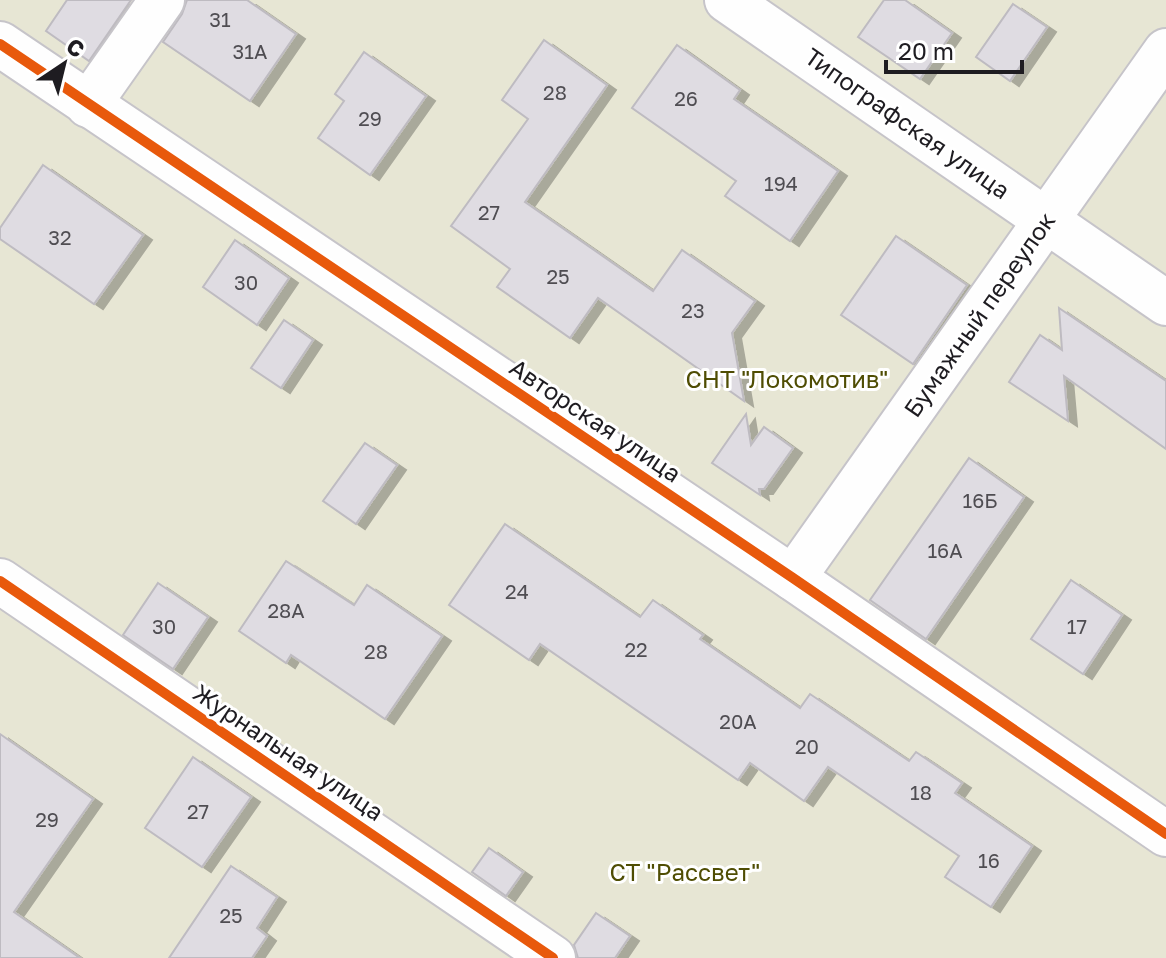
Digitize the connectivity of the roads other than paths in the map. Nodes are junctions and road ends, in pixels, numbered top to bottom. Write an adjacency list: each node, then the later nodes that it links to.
1 (162, 0): 5 (street)
2 (727, 0): 6 (street, Типографская улица)
3 (0, 44): 5 (street, Авторская улица)
4 (1166, 51): 6 (street, Бумажный переулок)
5 (88, 105): 8 (street, Авторская улица)
6 (1047, 221): 7 (street, Типографская улица); 8 (street, Бумажный переулок)
7 (1166, 303)
8 (793, 578): 10 (street, Авторская улица)
9 (0, 581): 11 (street, Журнальная улица)
10 (1166, 834)
11 (537, 953)

